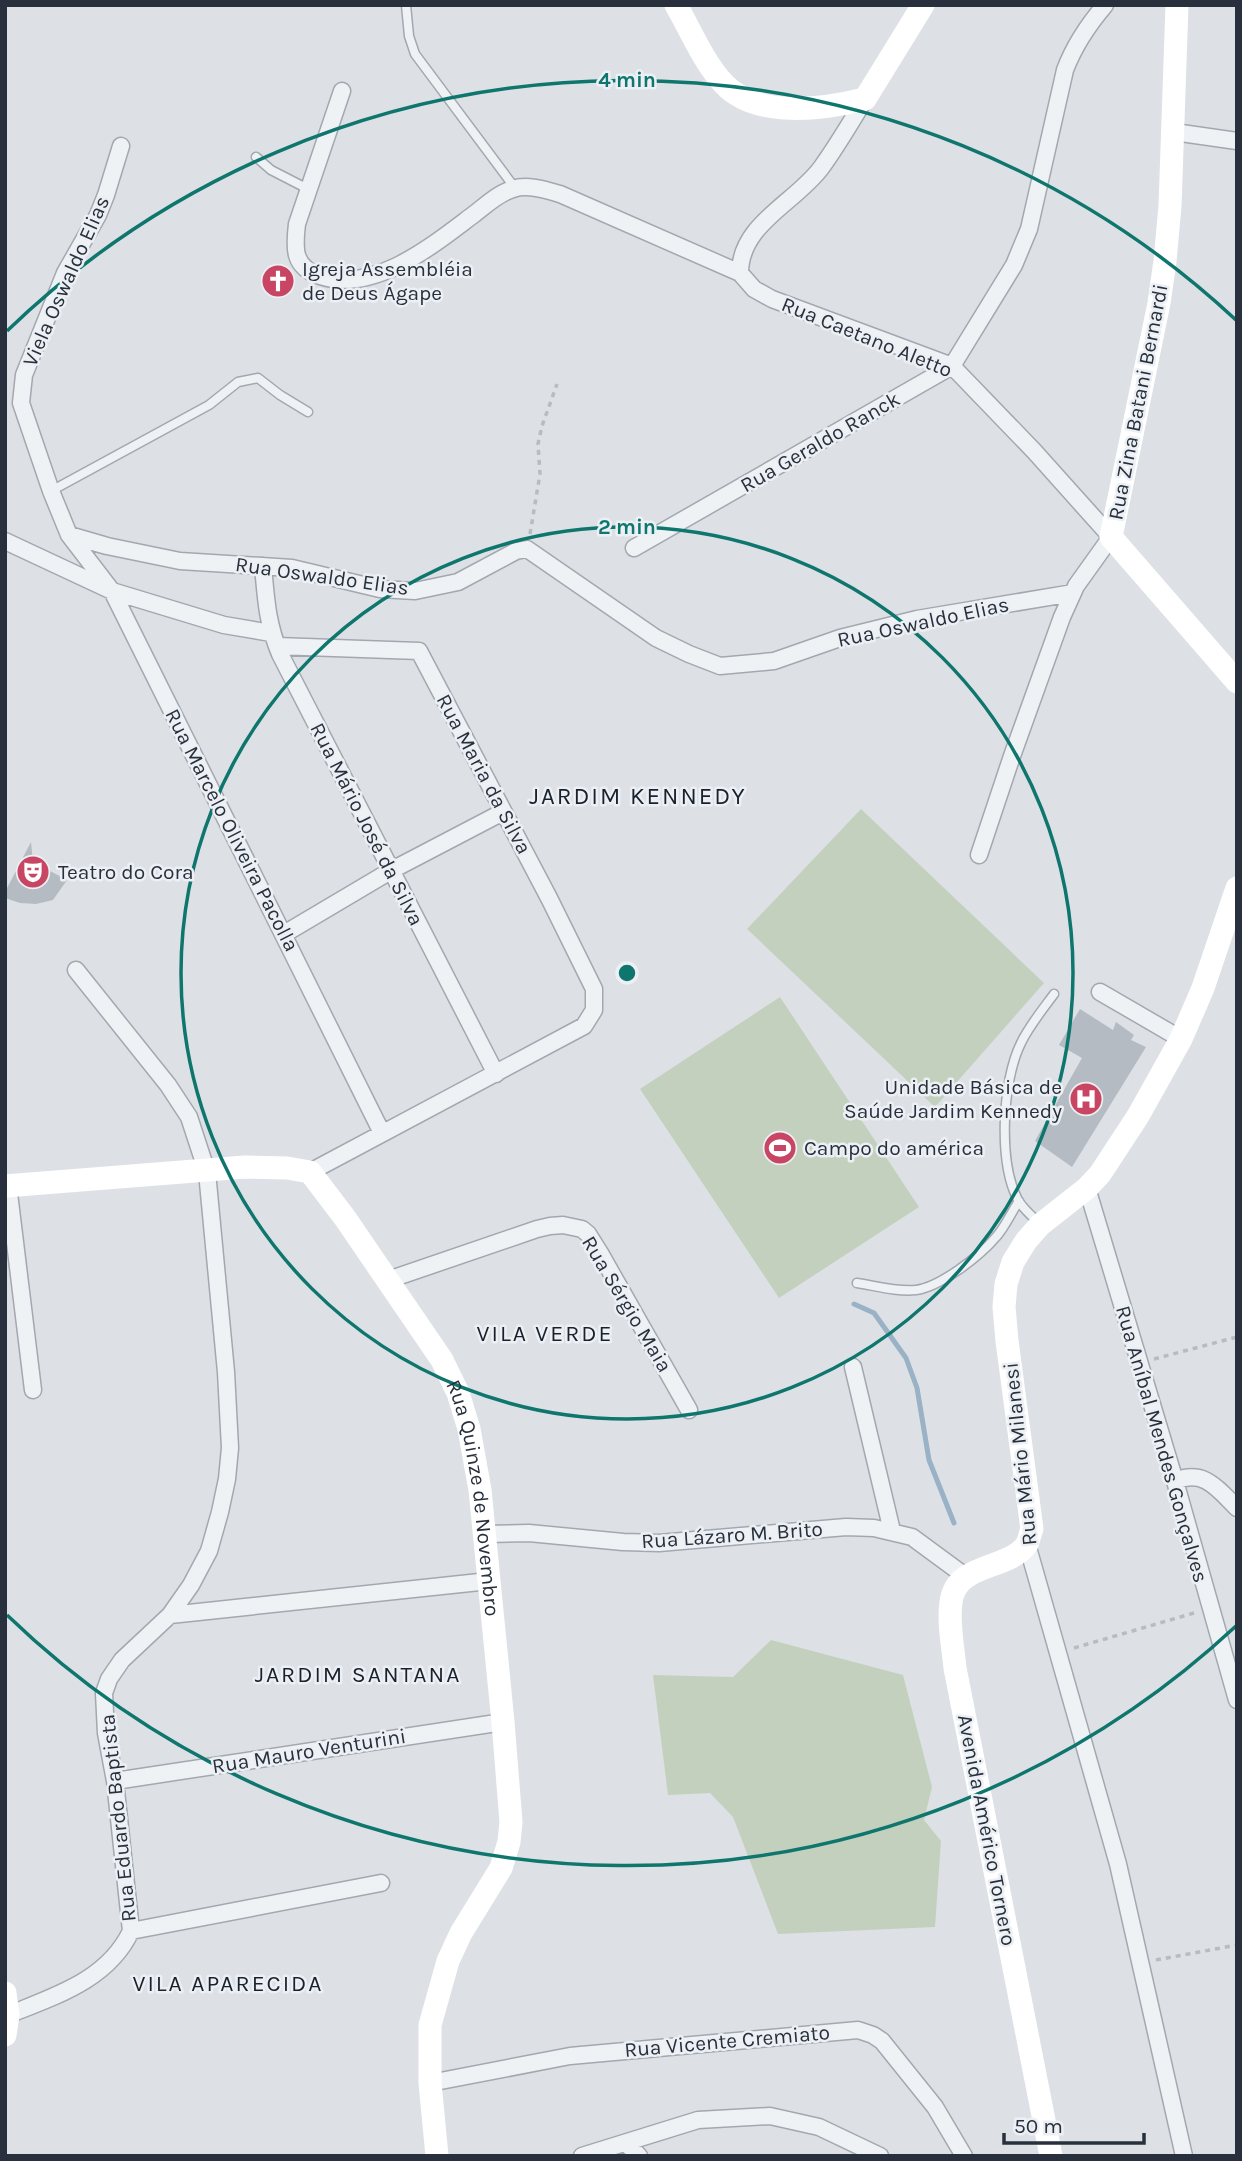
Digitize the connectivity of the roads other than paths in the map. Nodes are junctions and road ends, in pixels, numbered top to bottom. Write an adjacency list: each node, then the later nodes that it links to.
1 (406, 5): 13 (lane)
2 (676, 5): 7 (street)
3 (923, 5): 7 (street)
4 (1105, 5): 15 (street, Rua Geraldo Ranck)
5 (1177, 5): 8 (street, Rua Zina Batani Bernardi)
6 (342, 90): 12 (street)
7 (865, 99): 14 (street)
8 (1174, 132): 9 (street); 19 (street, Rua Zina Batani Bernardi)
9 (1237, 141)
10 (121, 146): 17 (street, Viela Oswaldo Elias)
11 (256, 157): 12 (lane)
12 (308, 188): 13 (street)
13 (515, 188): 14 (street, Rua Caetano Aletto)
14 (740, 272): 15 (street, Rua Caetano Aletto)
15 (952, 366): 19 (street, Rua Caetano Aletto); 21 (street, Rua Geraldo Ranck)
16 (307, 412): 17 (lane)
17 (51, 491): 18 (street, Viela Oswaldo Elias)
18 (69, 535): 22 (street, Rua Oswaldo Elias); 23 (street, Rua Marcelo Oliveira Pacolla)
19 (1111, 537): 24 (street, Rua Zina Batani Bernardi); 26 (street, Rua Caetano Aletto)
20 (5, 541): 23 (street, Rua Maria da Silva)
21 (634, 548)
22 (263, 566): 24 (street, Rua Oswaldo Elias); 25 (street, Rua Mário José da Silva)
23 (112, 592): 25 (street, Rua Maria da Silva); 31 (street, Rua Marcelo Oliveira Pacolla)
24 (1073, 593): 28 (street, Rua Zina Batani Bernardi)
25 (274, 639): 27 (street, Rua Maria da Silva); 29 (street, Rua Mário José da Silva)
26 (1237, 682)
27 (503, 812): 29 (street); 36 (street, Rua Maria da Silva)
28 (979, 855)
29 (392, 870): 31 (street); 36 (street, Rua Mário José da Silva)
30 (1237, 888): 35 (street, Rua Mário Milanesi)
31 (284, 934): 37 (street, Rua Marcelo Oliveira Pacolla)
32 (76, 970): 38 (street, Rua Eduardo Baptista)
33 (1100, 992): 35 (street)
34 (1054, 994): 42 (lane)
35 (1181, 1038): 41 (street, Rua Mário Milanesi)
36 (496, 1074): 37 (street)
37 (382, 1133): 39 (street)
38 (207, 1172): 39 (street); 40 (street); 56 (street, Rua Eduardo Baptista)
39 (310, 1172): 44 (street, Rua Quinze de Novembro)
40 (7, 1185): 47 (street)
41 (1087, 1188): 43 (street, Rua Mário Milanesi); 49 (street, Rua Aníbal Mendes Gonçalves)
42 (1019, 1201): 43 (lane); 45 (lane)
43 (1040, 1224): 53 (street, Rua Mário Milanesi)
44 (388, 1280): 48 (street, Rua Sérgio Maia); 52 (street, Rua Quinze de Novembro)
45 (857, 1283)
46 (853, 1367): 51 (street)
47 (33, 1390)
48 (689, 1410)
49 (1175, 1481): 50 (street); 57 (street, Rua Aníbal Mendes Gonçalves)
50 (1237, 1508)
51 (892, 1531): 52 (street, Rua Lázaro M. Brito); 54 (street, Rua Lázaro M. Brito)
52 (484, 1534): 55 (street, Rua Quinze de Novembro)
53 (1027, 1544): 54 (street); 71 (street, Rua Mário Milanesi)
54 (965, 1576): 70 (street, Avenida Américo Tornero)
55 (489, 1581): 56 (street); 58 (street, Rua Quinze de Novembro)
56 (170, 1615): 59 (street, Rua Eduardo Baptista)
57 (1237, 1700)
58 (503, 1722): 59 (street, Rua Mauro Venturini); 63 (street, Rua Quinze de Novembro)
59 (115, 1781): 61 (street, Rua Eduardo Baptista)
60 (381, 1883): 61 (street)
61 (131, 1931): 62 (street, Rua Eduardo Baptista)
62 (6, 2014)
63 (430, 2083): 65 (street, Rua Quinze de Novembro); 69 (street, Rua Vicente Cremiato)
64 (626, 2143): 66 (street); 67 (street); 68 (street)
65 (438, 2156)
66 (582, 2156)
67 (639, 2156)
68 (880, 2156)
69 (964, 2156)
70 (1051, 2156)
71 (1184, 2156)

